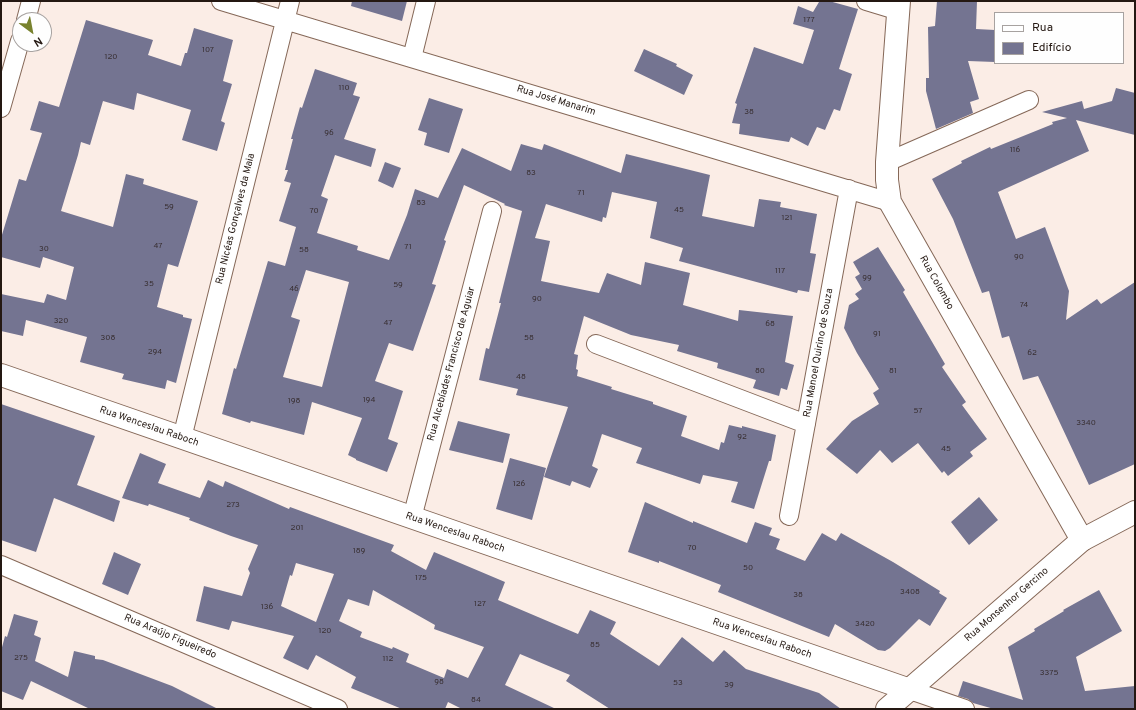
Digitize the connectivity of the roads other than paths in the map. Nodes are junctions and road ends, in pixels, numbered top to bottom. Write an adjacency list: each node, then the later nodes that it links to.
1 (31, 1): 7 (street)
2 (221, 1): 8 (street, Rua José Manarim)
3 (290, 1): 8 (street, Rua Nicéas Gonçalves da Maia)
4 (426, 1): 10 (street)
5 (866, 1): 6 (street)
6 (899, 6): 13 (street, Rua Colombo)
7 (28, 12)
8 (285, 20): 10 (street, Rua José Manarim); 20 (street, Rua Nicéas Gonçalves da Maia)
9 (17, 52): 12 (street)
10 (412, 58): 14 (street, Rua José Manarim)
11 (1029, 100): 13 (street)
12 (1, 108)
13 (887, 162): 15 (street, Rua Colombo)
14 (849, 189): 15 (street, Rua José Manarim); 19 (street, Rua Manoel Quirino de Souza)
15 (890, 202): 24 (street, Rua Colombo)
16 (492, 211): 23 (street, Rua Alcebíades Francisco de Aguiar)
17 (596, 344): 19 (street)
18 (1, 375): 20 (street, Rua Wenceslau Raboch)
19 (806, 424): 22 (street, Rua Manoel Quirino de Souza)
20 (182, 438): 23 (street, Rua Wenceslau Raboch)
21 (1135, 512): 24 (street, Rua Monsenhor Gercino)
22 (789, 516)
23 (412, 518): 26 (street, Rua Wenceslau Raboch)
24 (1082, 540): 26 (street, Rua Monsenhor Gercino)
25 (1, 565): 27 (street, Rua Araújo Figueiredo)
26 (910, 690): 28 (street, Rua Monsenhor Gercino); 29 (street)
27 (338, 709)
28 (887, 709)
29 (965, 709)

